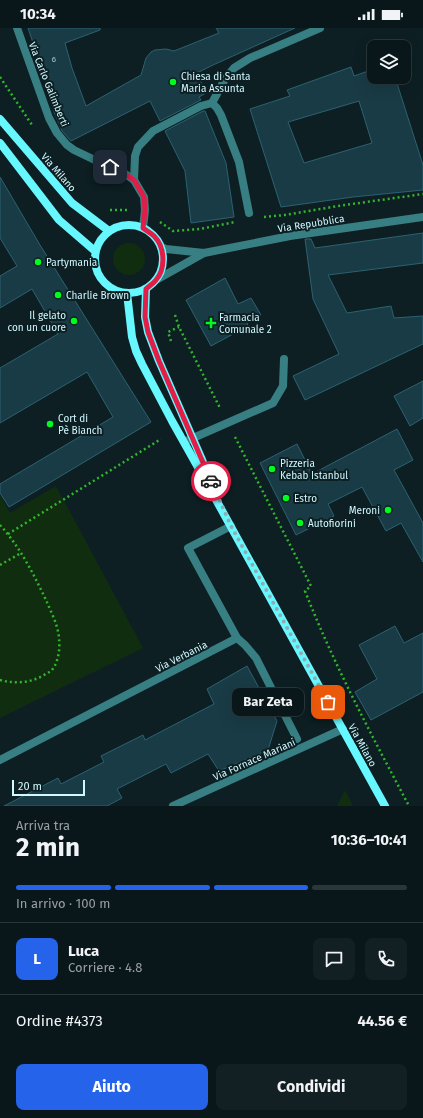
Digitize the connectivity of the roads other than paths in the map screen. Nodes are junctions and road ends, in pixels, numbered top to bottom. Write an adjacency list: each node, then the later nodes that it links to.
1 (16, 28): 6 (street, Via Carlo Galimberti)
2 (320, 28): 3 (street)
3 (212, 102): 6 (street); 7 (street)
4 (0, 119): 10 (street, Via Milano)
5 (0, 143): 12 (street)
6 (134, 180): 9 (street)
7 (249, 213)
8 (423, 217): 13 (street, Via Repubblica)
9 (143, 228): 10 (street); 11 (street)
10 (109, 232): 12 (street)
11 (161, 247): 13 (street, Via Repubblica); 14 (street)
12 (96, 251): 16 (street)
13 (204, 252): 14 (street, Via Repubblica)
14 (156, 280): 15 (street)
15 (146, 289): 16 (street); 18 (street, Via Milano)
16 (126, 293): 19 (street, Via Milano)
17 (284, 359): 18 (street)
18 (192, 438): 19 (street); 20 (street, Via Milano)
19 (184, 442): 20 (street, Via Milano)
20 (231, 526): 21 (street); 22 (street, Via Milano)
21 (237, 638): 23 (street); 24 (street, Via Verbania)
22 (343, 729): 25 (street, Via Fornace Mariani); 26 (street, Via Milano)
23 (297, 739)
24 (0, 760)
25 (173, 806)
26 (385, 806)

